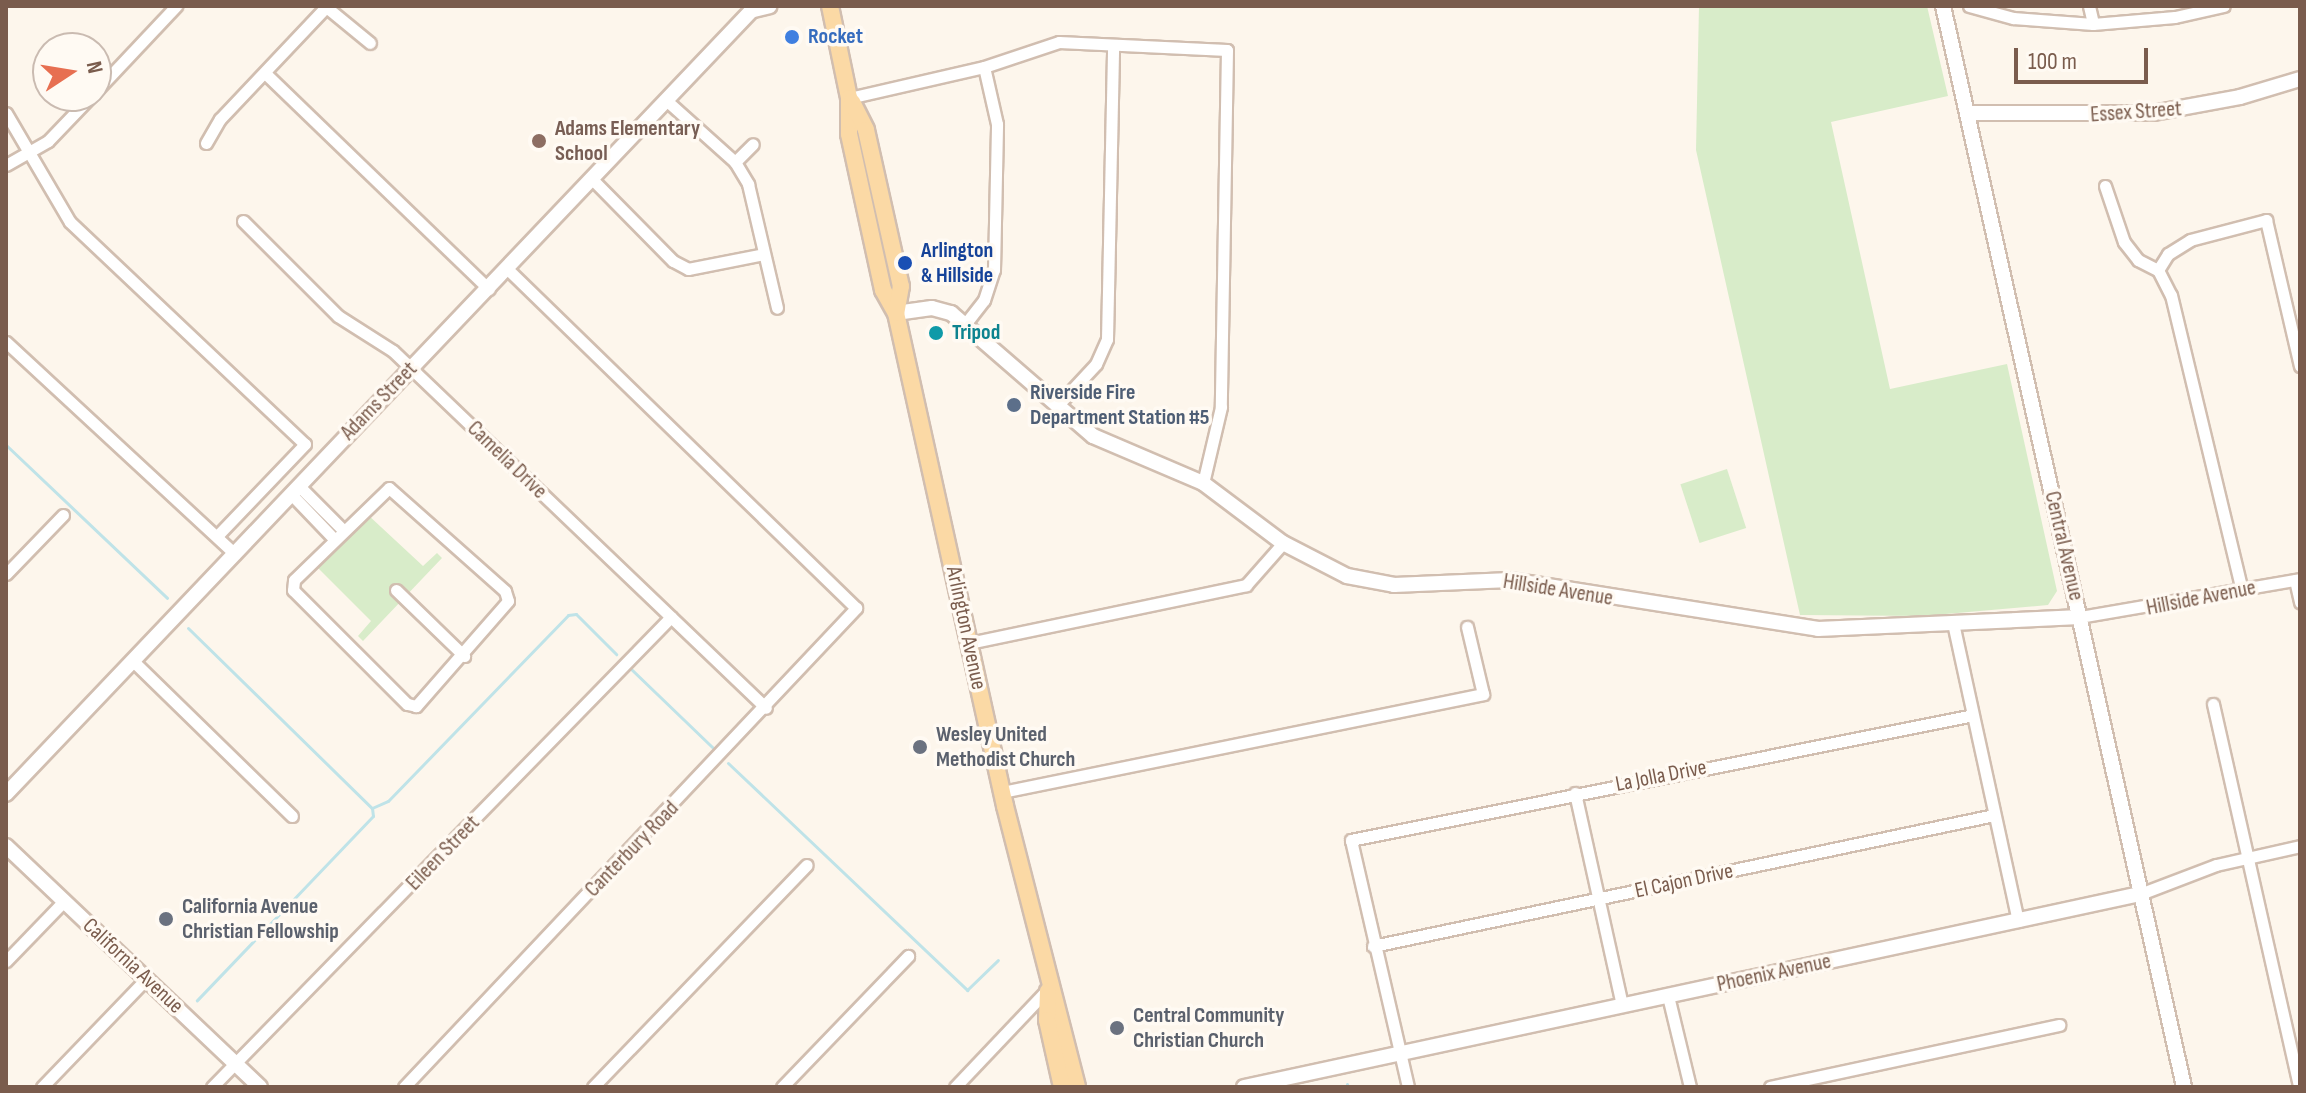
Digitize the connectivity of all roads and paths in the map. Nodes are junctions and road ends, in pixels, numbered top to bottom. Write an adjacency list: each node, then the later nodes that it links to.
1 (176, 6): 16 (street)
2 (326, 6): 12 (street); 15 (street)
3 (770, 6): 8 (main road, Adams Street)
4 (830, 6): 18 (main road, Arlington Avenue)
5 (1943, 6): 22 (main road, Central Avenue)
6 (2089, 6): 11 (street)
7 (2224, 6): 10 (street)
8 (753, 7): 19 (main road, Adams Street)
9 (1970, 7): 11 (street)
10 (2202, 9): 11 (street)
11 (2093, 24)
12 (370, 43)
13 (1113, 45): 14 (street); 41 (street); 42 (street)
14 (984, 67): 18 (street); 37 (street)
15 (265, 73): 23 (street); 34 (street)
16 (112, 74)
17 (2300, 79): 22 (main road, Essex Street)
18 (849, 98): 36 (main road, Arlington Avenue)
19 (667, 101): 26 (street); 28 (main road, Adams Street)
20 (77, 112): 25 (street)
21 (6, 113): 25 (street)
22 (1967, 113): 55 (main road, Central Avenue)
23 (206, 143)
24 (753, 144): 26 (street)
25 (27, 153): 27 (street); 46 (street)
26 (735, 162): 31 (street)
27 (6, 165)
28 (592, 179): 31 (street); 32 (main road, Adams Street)
29 (2105, 186): 33 (street)
30 (243, 221): 40 (street, Camelia Drive)
31 (764, 254): 35 (street)
32 (508, 269): 34 (main road, Adams Street); 62 (street, Canterbury Road)
33 (2158, 270): 39 (street); 52 (street)
34 (489, 289): 40 (main road, Adams Street)
35 (777, 308)
36 (896, 313): 37 (main road, Hillside Avenue); 58 (main road, Arlington Avenue)
37 (966, 323): 41 (main road, Hillside Avenue)
38 (6, 342): 46 (street)
39 (2300, 366)
40 (411, 368): 43 (main road, Adams Street); 54 (street, Camelia Drive)
41 (1057, 406): 42 (main road, Hillside Avenue)
42 (1203, 483): 47 (main road, Hillside Avenue)
43 (295, 490): 45 (street); 48 (main road, Adams Street)
44 (63, 515): 49 (street)
45 (338, 535): 59 (street); 59 (street)
46 (217, 536): 48 (street)
47 (1283, 543): 56 (main road, Hillside Avenue); 58 (street)
48 (235, 554): 60 (main road, Adams Street)
49 (6, 574)
50 (2298, 579): 52 (street, Hillside Avenue); 53 (street)
51 (396, 590): 59 (street)
52 (2242, 591): 55 (street, Hillside Avenue)
53 (2300, 602)
54 (671, 617): 62 (street, Camelia Drive); 86 (street, Eileen Street)
55 (2080, 617): 56 (main road, Hillside Avenue); 73 (main road, Central Avenue)
56 (1953, 623): 63 (street)
57 (1467, 627): 64 (street)
58 (969, 643): 64 (main road, Arlington Avenue)
59 (464, 656)
60 (133, 661): 66 (main road, Adams Street); 68 (street)
61 (2213, 704): 71 (street)
62 (766, 708): 90 (street, Canterbury Road)
63 (1973, 715): 65 (street, La Jolla Drive); 67 (street)
64 (1002, 792): 81 (main road, Arlington Avenue)
65 (1575, 793): 74 (street); 77 (street, La Jolla Drive)
66 (6, 794)
67 (1994, 815): 74 (street, El Cajon Drive); 76 (street)
68 (292, 816)
69 (6, 846): 75 (main road, California Avenue)
70 (2300, 846): 71 (street, Phoenix Avenue)
71 (2246, 857): 73 (street, Phoenix Avenue); 101 (street)
72 (807, 865): 91 (street)
73 (2140, 894): 76 (main road, Phoenix Avenue); 100 (main road, Central Avenue)
74 (1598, 899): 77 (street, El Cajon Drive); 83 (street)
75 (63, 902): 79 (street); 80 (main road, California Avenue)
76 (2018, 921): 82 (main road, Phoenix Avenue)
77 (1373, 946): 85 (street)
78 (908, 956): 92 (street)
79 (6, 961)
80 (147, 978): 86 (main road, California Avenue); 87 (street)
81 (1048, 989): 93 (street); 94 (main road, Arlington Avenue); 95 (main road, Arlington Avenue)
82 (1668, 996): 83 (main road, Phoenix Avenue); 98 (street)
83 (1622, 1005): 85 (main road, Phoenix Avenue)
84 (2059, 1025): 99 (street)
85 (1397, 1052): 96 (main road, Phoenix Avenue); 97 (street)
86 (237, 1065): 88 (street, Eileen Street); 89 (main road, California Avenue)
87 (42, 1087)
88 (212, 1087)
89 (260, 1087)
90 (404, 1087)
91 (593, 1087)
92 (782, 1087)
93 (955, 1087)
94 (1062, 1087)
95 (1077, 1087)
96 (1244, 1087)
97 (1408, 1087)
98 (1690, 1087)
99 (1770, 1087)
100 (2184, 1087)
101 (2299, 1087)

